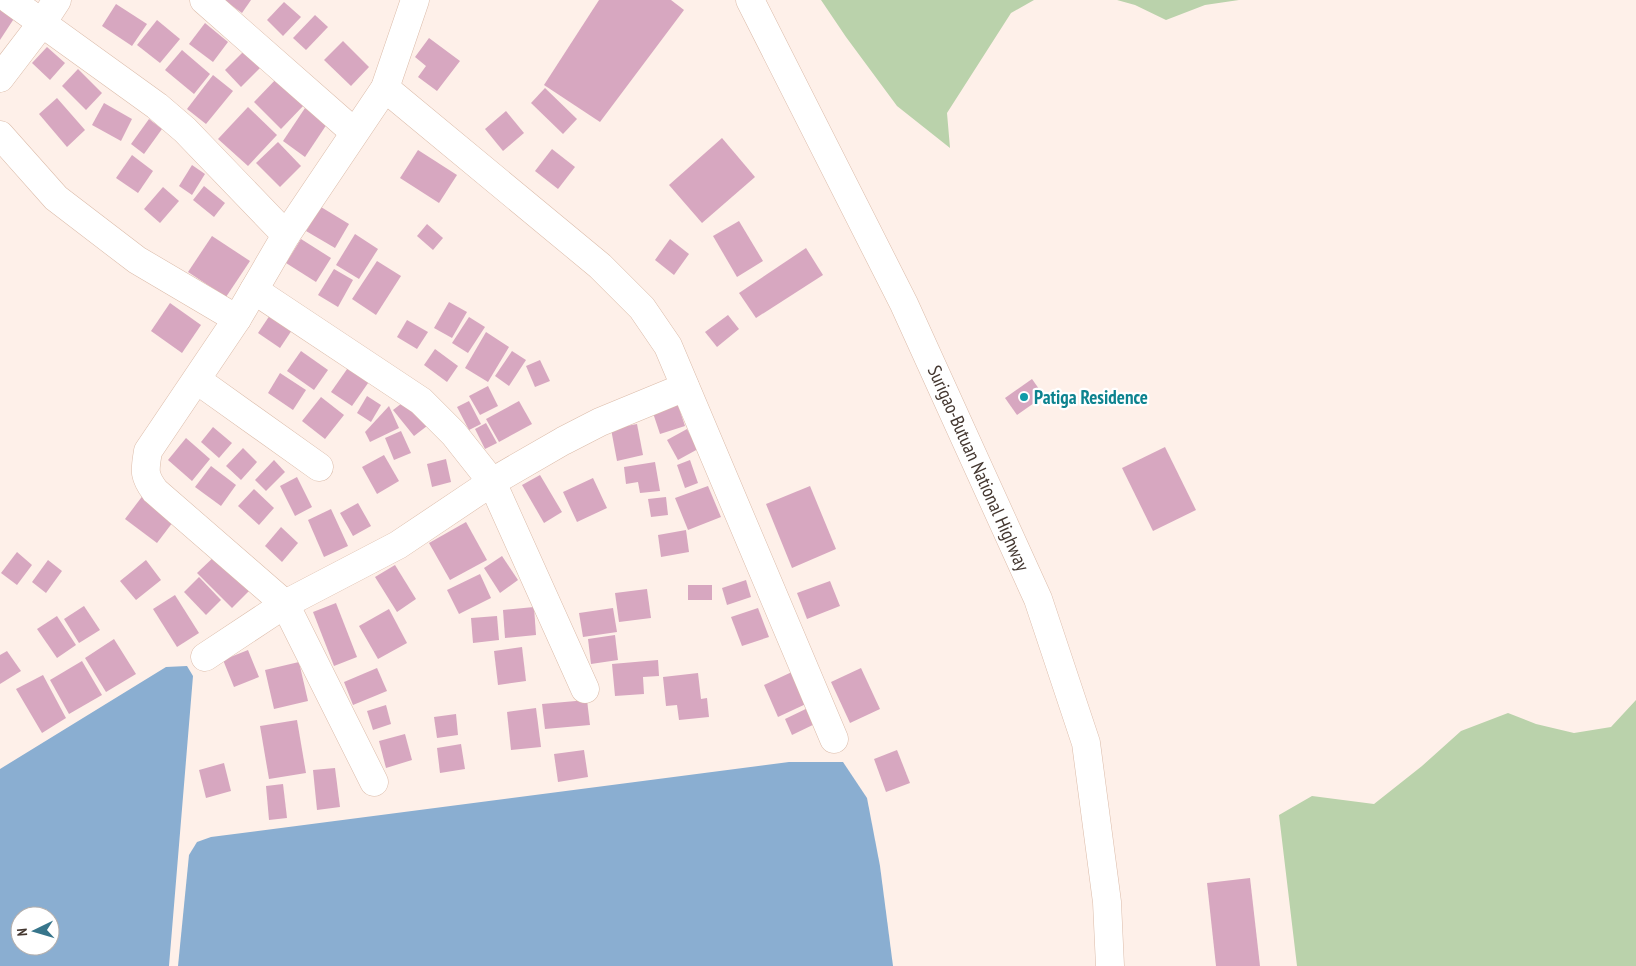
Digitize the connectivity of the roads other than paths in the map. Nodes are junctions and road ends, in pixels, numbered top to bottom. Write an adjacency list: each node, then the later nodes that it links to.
1 (10, 0): 6 (main road)
2 (57, 0): 6 (main road)
3 (204, 0): 9 (main road)
4 (415, 0): 8 (main road)
5 (750, 0): 23 (main road, Surigao-Butuan National Highway)
6 (42, 23): 7 (main road); 11 (main road)
7 (0, 78)
8 (385, 88): 9 (main road); 15 (main road)
9 (354, 132): 11 (main road)
10 (0, 135): 13 (main road)
11 (286, 235): 12 (main road)
12 (254, 290): 13 (main road); 17 (main road)
13 (237, 319): 14 (main road)
14 (197, 380): 16 (main road); 18 (main road)
15 (685, 386): 17 (main road); 21 (main road)
16 (319, 467)
17 (492, 482): 18 (main road); 20 (main road)
18 (286, 604): 19 (main road); 22 (main road)
19 (205, 658)
20 (585, 689)
21 (834, 739)
22 (374, 782)
23 (1110, 966)

